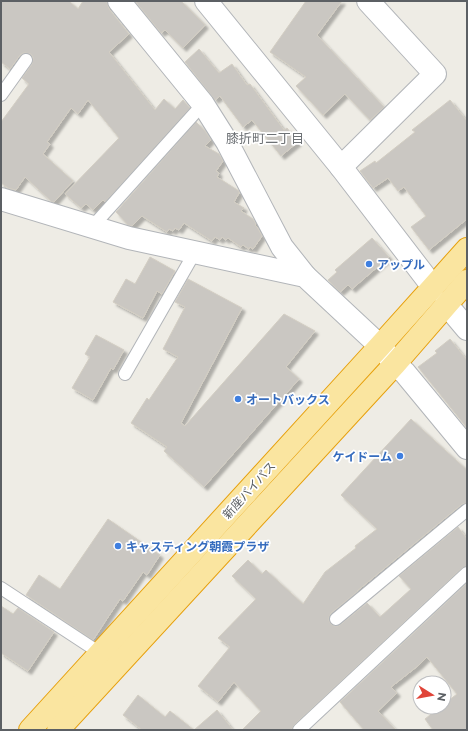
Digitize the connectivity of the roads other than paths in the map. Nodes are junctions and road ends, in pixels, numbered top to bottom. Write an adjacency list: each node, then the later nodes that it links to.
1 (119, 1): 6 (street)
2 (206, 1): 7 (street)
3 (368, 1): 7 (street)
4 (26, 60): 5 (lane)
5 (1, 95)
6 (203, 104): 9 (lane); 12 (street)
7 (341, 167): 14 (street)
8 (1, 199): 9 (street)
9 (92, 227): 11 (street)
10 (467, 249): 14 (highway, 新座バイパス)
11 (195, 252): 12 (street); 19 (lane)
12 (305, 276): 17 (street)
13 (467, 281): 15 (highway, 新座バイパス)
14 (432, 287): 17 (highway, 新座バイパス)
15 (446, 304): 16 (street); 18 (highway, 新座バイパス)
16 (467, 329)
17 (380, 346): 18 (street); 25 (highway, 新座バイパス)
18 (395, 364): 20 (street); 27 (highway, 新座バイパス)
19 (125, 374)
20 (467, 448)
21 (467, 510): 24 (lane)
22 (467, 573): 28 (lane)
23 (1, 588): 25 (lane)
24 (336, 619)
25 (100, 653): 26 (highway, 新座バイパス)
26 (30, 730)
27 (58, 730)
28 (299, 730)

